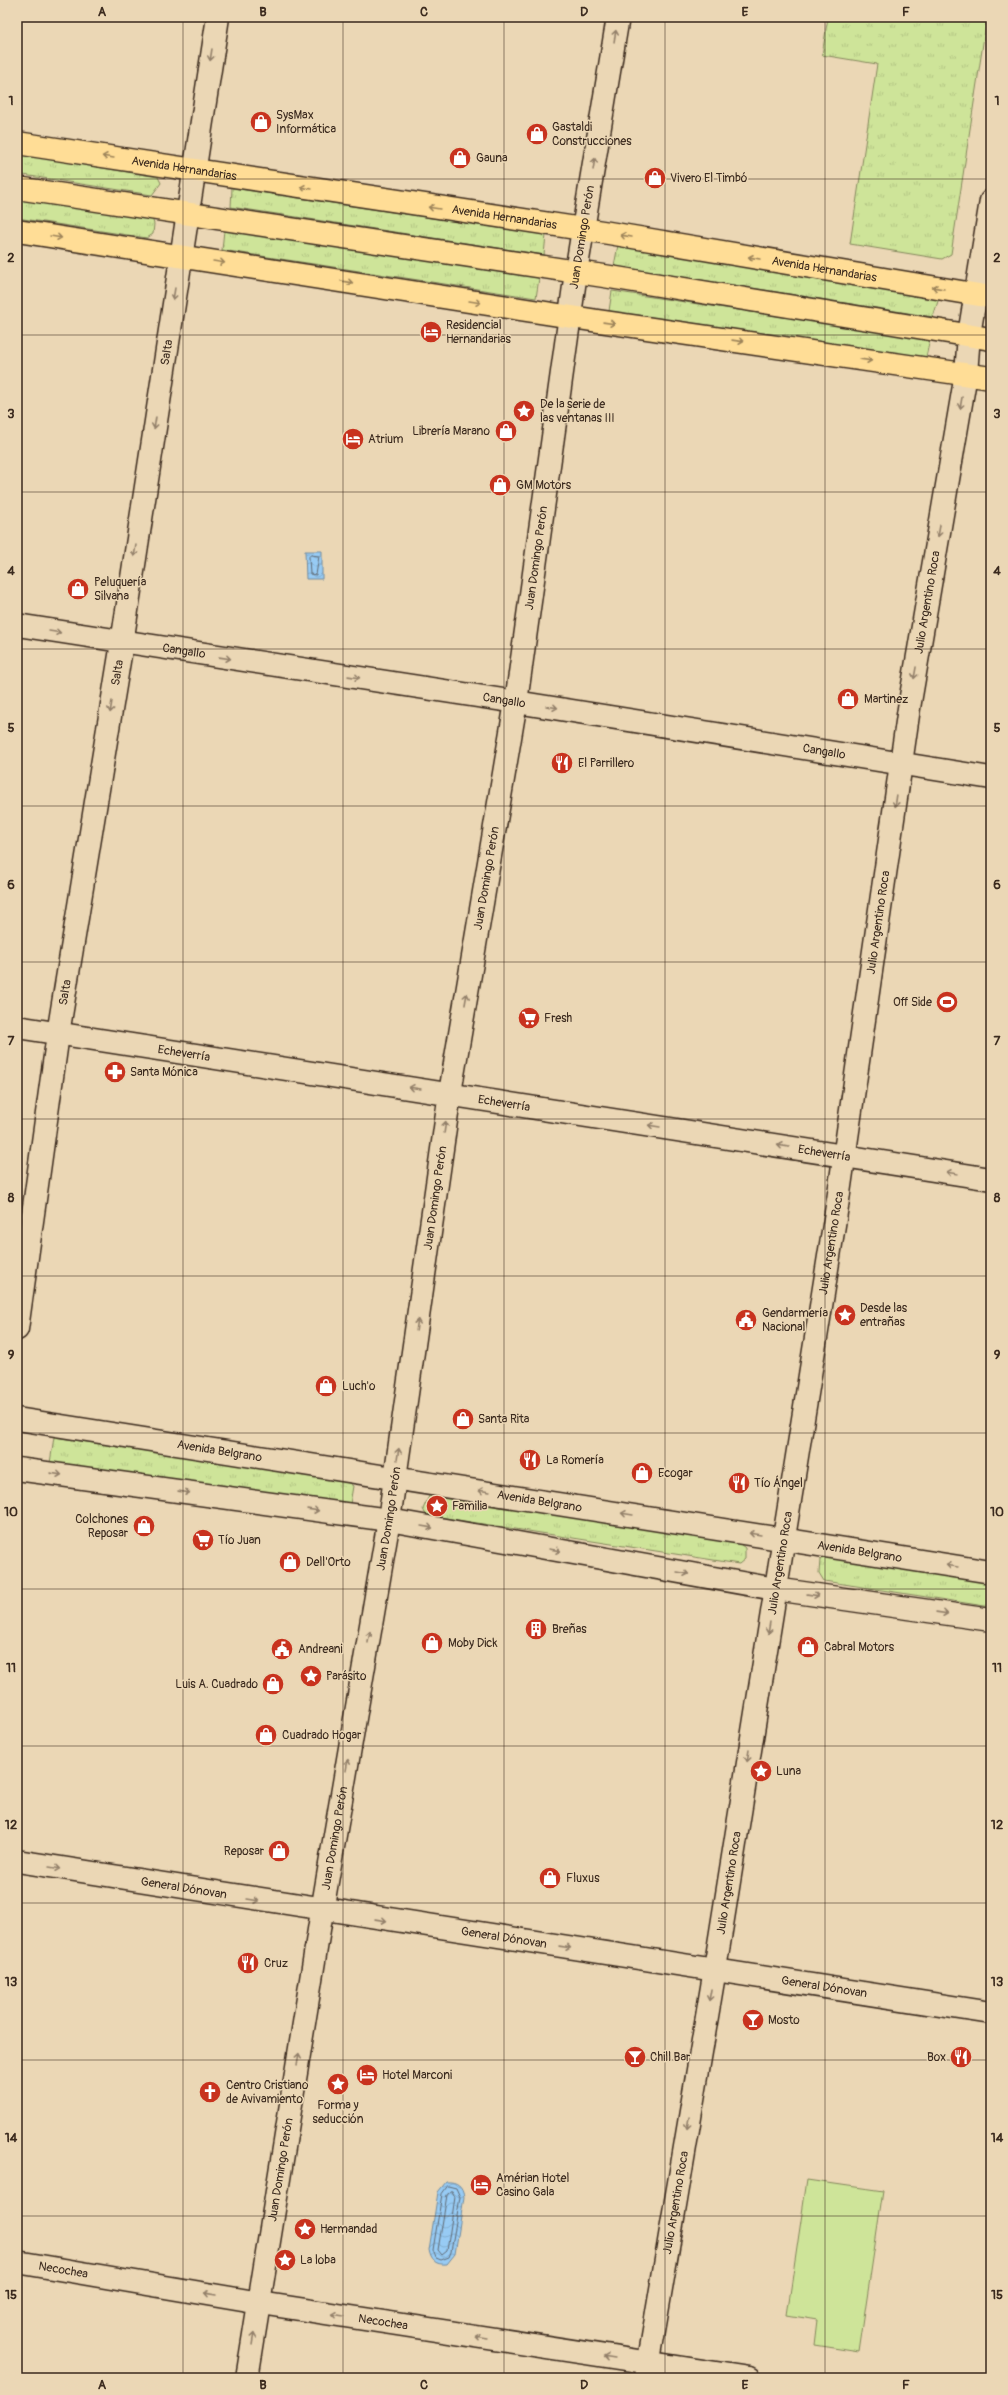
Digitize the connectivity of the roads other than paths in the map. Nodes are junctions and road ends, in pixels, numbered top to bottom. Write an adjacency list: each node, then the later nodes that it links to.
1 (218, 17): 4 (street, Salta, one-way to 4)
2 (618, 17): 8 (street, Juan Domingo Perón, one-way to 2)
3 (17, 143): 4 (main road, Avenida Hernandarias, one-way to 3)
4 (193, 170): 7 (street, Salta); 8 (main road, Avenida Hernandarias, one-way to 4)
5 (17, 188): 7 (main road)
6 (991, 201): 12 (street, Julio Argentino Roca)
7 (186, 213): 10 (street, Salta); 11 (main road)
8 (584, 230): 11 (street, Juan Domingo Perón); 12 (main road, Avenida Hernandarias, one-way to 8)
9 (17, 231): 10 (main road, one-way to 10)
10 (180, 256): 13 (main road, one-way to 13); 19 (street, Salta, one-way to 19)
11 (576, 272): 13 (street, Juan Domingo Perón); 14 (main road)
12 (984, 296): 14 (street, Julio Argentino Roca)
13 (570, 317): 16 (main road, one-way to 16); 20 (street, Juan Domingo Perón)
14 (969, 335): 15 (main road); 16 (street, Julio Argentino Roca)
15 (991, 339)
16 (966, 374): 17 (main road); 21 (street, Julio Argentino Roca, one-way to 21)
17 (991, 378)
18 (17, 625): 19 (street, Cangallo, one-way to 19)
19 (122, 643): 20 (street, Cangallo, one-way to 20); 24 (street, Salta, one-way to 24)
20 (516, 702): 21 (street, Cangallo, one-way to 21); 25 (street, Juan Domingo Perón, one-way to 20)
21 (901, 764): 22 (street, Cangallo); 26 (street, Julio Argentino Roca, one-way to 26)
22 (991, 778)
23 (17, 1027): 24 (street, Echeverría)
24 (58, 1034): 25 (street, Echeverría, one-way to 24); 28 (street, Salta)
25 (450, 1093): 26 (street, Echeverría, one-way to 25); 31 (street, Juan Domingo Perón, one-way to 25)
26 (844, 1156): 27 (street, Echeverría, one-way to 26); 33 (street, Julio Argentino Roca)
27 (991, 1179)
28 (17, 1329)
29 (17, 1419): 31 (street, Avenida Belgrano)
30 (17, 1469): 32 (street, one-way to 32)
31 (395, 1478): 32 (street, Juan Domingo Perón); 33 (street, Avenida Belgrano, one-way to 31)
32 (389, 1520): 35 (street, one-way to 35); 38 (street, Juan Domingo Perón, one-way to 32)
33 (783, 1539): 34 (street, Avenida Belgrano, one-way to 33); 35 (street, Julio Argentino Roca)
34 (991, 1572)
35 (775, 1589): 36 (street, one-way to 36); 39 (street, Julio Argentino Roca, one-way to 39)
36 (991, 1620)
37 (17, 1861): 38 (street, General Dónovan, one-way to 38)
38 (322, 1911): 39 (street, General Dónovan, one-way to 39); 42 (street, Juan Domingo Perón, one-way to 38)
39 (715, 1969): 40 (street, General Dónovan); 43 (street, Julio Argentino Roca, one-way to 43)
40 (991, 2013)
41 (17, 2262): 42 (street, Necochea, one-way to 41)
42 (260, 2303): 43 (street, Necochea, one-way to 42); 44 (street, Juan Domingo Perón, one-way to 42)
43 (647, 2370): 45 (street, Necochea)
44 (247, 2378)
45 (749, 2378)

